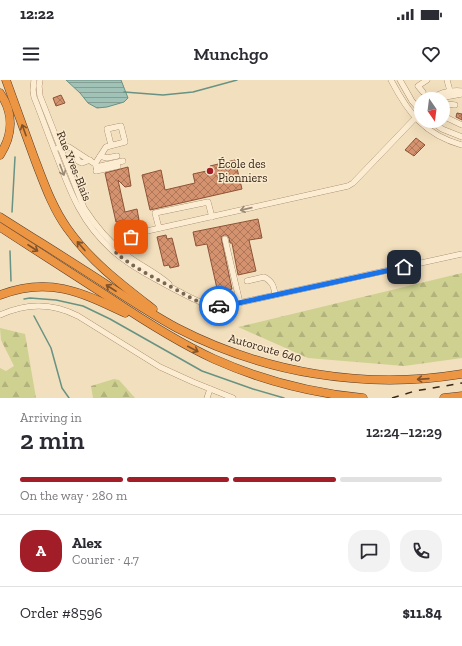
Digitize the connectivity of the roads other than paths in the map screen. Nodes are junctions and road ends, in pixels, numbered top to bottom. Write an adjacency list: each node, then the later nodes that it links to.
1 (6, 80): 48 (highway, one-way to 1)
2 (34, 80): 28 (street, Rue Yves-Blais)
3 (40, 80): 27 (street, Rue Yves-Blais)
4 (391, 80): 18 (street)
5 (400, 80): 15 (street)
6 (427, 80): 10 (street)
7 (447, 80): 8 (street)
8 (450, 91): 9 (street); 11 (street)
9 (462, 91)
10 (423, 92)
11 (442, 92)
12 (0, 93): 29 (highway)
13 (462, 94): 14 (street)
14 (450, 95)
15 (414, 103)
16 (450, 105): 17 (street)
17 (456, 106)
18 (414, 117)
19 (414, 119): 36 (street, one-way to 36)
20 (450, 119): 21 (street)
21 (462, 125)
22 (427, 128): 26 (street)
23 (441, 128): 24 (street)
24 (462, 137)
25 (111, 145): 30 (street)
26 (462, 145)
27 (61, 147): 28 (street); 30 (street); 34 (street, Rue Yves-Blais)
28 (54, 150): 34 (street, Rue Yves-Blais, one-way to 34)
29 (0, 155)
30 (100, 156): 31 (street)
31 (117, 156)
32 (123, 160): 33 (street)
33 (118, 166)
34 (82, 209): 40 (street, Rue Yves-Blais)
35 (0, 217): 48 (highway, Autoroute 640, one-way to 35)
36 (212, 217): 38 (street); 38 (street)
37 (0, 227): 47 (highway, one-way to 47)
38 (158, 228): 40 (street)
39 (225, 239): 45 (street)
40 (118, 251): 45 (street, Rue Yves-Blais)
41 (462, 254): 44 (street, Rue Yves-Blais)
42 (247, 281): 44 (street)
43 (0, 295): 47 (highway)
44 (275, 295): 45 (street, Rue Yves-Blais)
45 (240, 303)
46 (0, 315): 50 (street)
47 (160, 329): 54 (highway, one-way to 54)
48 (181, 330): 49 (highway, Autoroute 640, one-way to 48)
49 (462, 374)
50 (210, 389): 52 (street); 53 (street)
51 (462, 396): 55 (highway)
52 (207, 398)
53 (232, 398)
54 (363, 398)
55 (444, 398)

